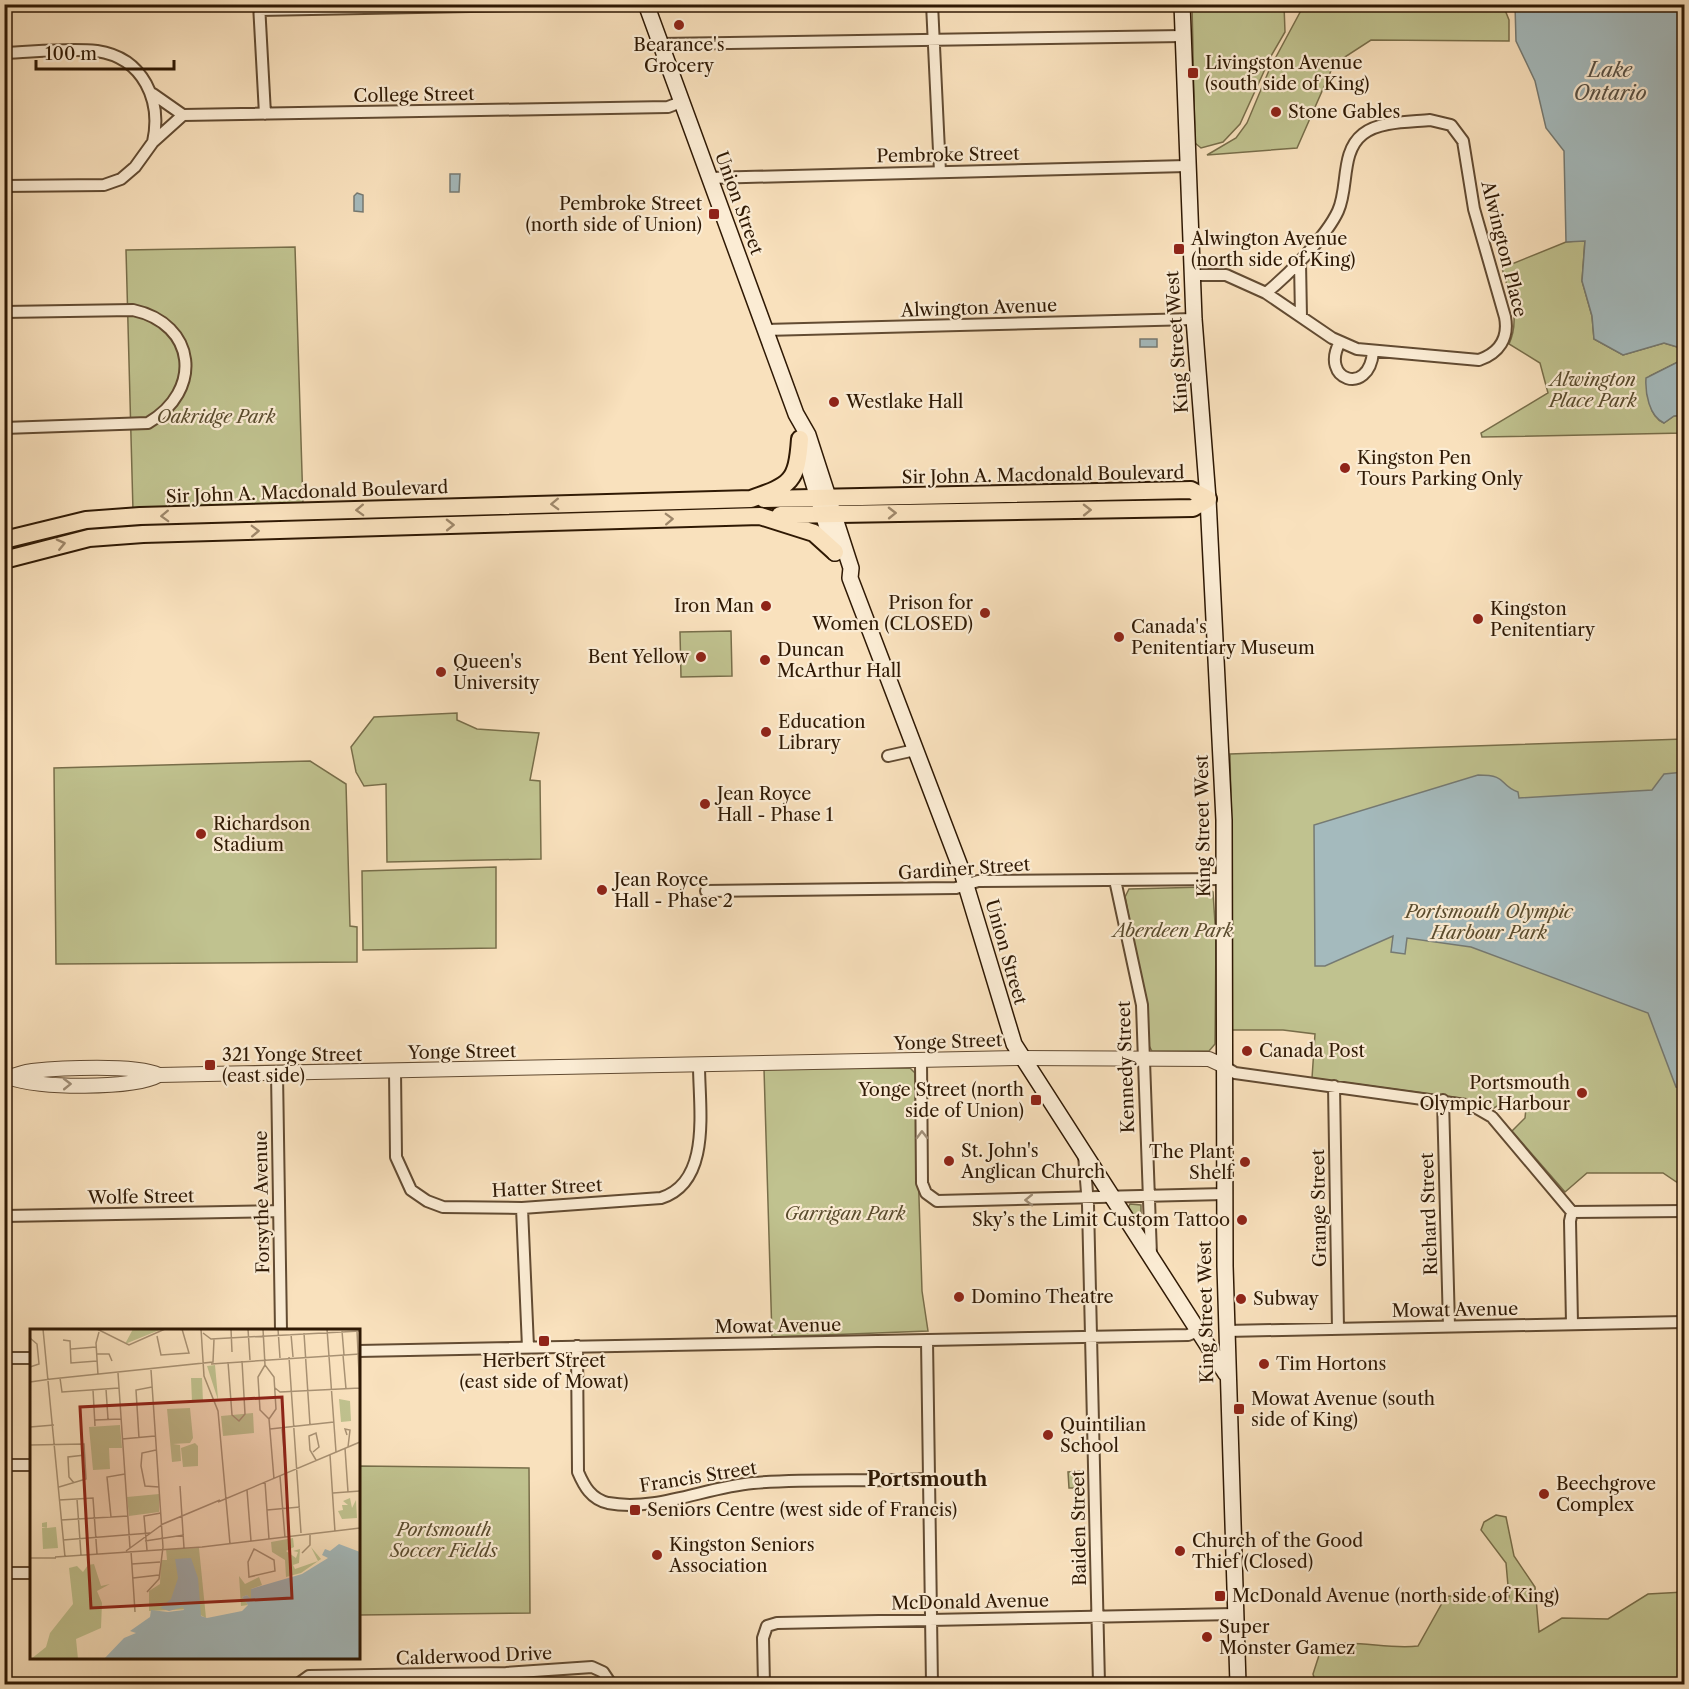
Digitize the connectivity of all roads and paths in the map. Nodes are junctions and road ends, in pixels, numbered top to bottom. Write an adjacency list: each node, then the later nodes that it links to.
1 (575, 4): 5 (street)
2 (646, 4): 8 (main road, Union Street)
3 (932, 4): 7 (street)
4 (1182, 4): 6 (main road, King Street West)
5 (259, 8): 12 (street)
6 (1183, 36): 7 (street); 15 (main road, King Street West)
7 (934, 40): 8 (street); 16 (street)
8 (660, 44): 11 (main road, Union Street)
9 (4, 53): 10 (street)
10 (153, 94): 13 (street); 14 (street)
11 (681, 102): 12 (street, College Street); 17 (main road, Union Street)
12 (265, 114): 13 (street, College Street)
13 (183, 115): 14 (street)
14 (153, 142): 18 (street)
15 (1188, 166): 16 (street, Pembroke Street); 20 (main road, King Street West)
16 (940, 172): 17 (street, Pembroke Street)
17 (709, 178): 25 (main road, Union Street)
18 (4, 186)
19 (1300, 262): 21 (street, Alwington Place); 23 (street); 27 (street, Alwington Place)
20 (1192, 275): 21 (street, Alwington Place); 24 (main road, King Street West)
21 (1266, 293): 23 (street, Alwington Place)
22 (4, 312): 29 (street)
23 (1301, 317): 26 (street, Alwington Place)
24 (1194, 319): 25 (street, Alwington Avenue); 33 (main road, King Street West)
25 (765, 330): 28 (main road, Union Street)
26 (1340, 342): 27 (street, Alwington Place); 27 (street)
27 (1373, 352)
28 (796, 414): 30 (main road, Union Street); 31 (main road, Union Street)
29 (4, 428)
30 (800, 439): 31 (main road, Union Street); 32 (main road)
31 (822, 497): 32 (main road, Sir John A. Macdonald Boulevard); 33 (main road, Sir John A. Macdonald Boulevard); 34 (main road, Union Street)
32 (751, 499): 36 (main road, Sir John A. Macdonald Boulevard, one-way to 36)
33 (1208, 499): 34 (main road, Sir John A. Macdonald Boulevard, one-way to 33); 42 (main road, King Street West)
34 (828, 514): 35 (main road, Sir John A. Macdonald Boulevard); 37 (main road, Union Street); 39 (main road, Union Street)
35 (760, 516): 37 (main road); 38 (main road, Sir John A. Macdonald Boulevard, one-way to 35)
36 (4, 540)
37 (835, 552): 39 (main road, Union Street)
38 (4, 560)
39 (850, 578): 40 (main road, Union Street)
40 (915, 750): 41 (street); 44 (main road, Union Street)
41 (888, 756)
42 (1224, 879): 43 (street, Gardiner Street); 50 (main road, King Street West)
43 (1115, 880): 44 (street, Gardiner Street); 47 (street, Kennedy Street)
44 (966, 884): 45 (street, Gardiner Street); 46 (main road, Union Street)
45 (706, 891)
46 (1021, 1058): 47 (street, Yonge Street); 48 (street, Yonge Street); 56 (main road, Union Street)
47 (1144, 1058): 50 (street, Yonge Street); 58 (street, Kennedy Street)
48 (921, 1061): 49 (street, Yonge Street); 60 (street, one-way to 48)
49 (699, 1065): 51 (street, Yonge Street); 61 (street, Hatter Street)
50 (1222, 1065): 54 (street, Yonge Street); 57 (main road, King Street West)
51 (395, 1071): 52 (street, Yonge Street); 61 (street, Hatter Street)
52 (277, 1073): 53 (street, Yonge Street); 62 (street, Forsythe Avenue)
53 (7, 1077)
54 (1334, 1086): 55 (street, Yonge Street); 72 (street, Grange Street)
55 (1443, 1100): 64 (street, Yonge Street); 70 (street, Richard Street)
56 (1084, 1155): 59 (main road, Union Street); 60 (street, Baiden Street)
57 (1224, 1194): 58 (street); 74 (main road, King Street West)
58 (1147, 1195): 59 (street); 66 (street, Kennedy Street)
59 (1112, 1197): 60 (street); 66 (main road, Union Street)
60 (1088, 1199): 75 (street, Baiden Street)
61 (522, 1208): 78 (street)
62 (279, 1211): 65 (street, Wolfe Street); 71 (street, Forsythe Avenue)
63 (1684, 1211): 64 (street)
64 (1572, 1212): 69 (street)
65 (4, 1216)
66 (1151, 1255): 67 (main road, Union Street)
67 (1184, 1308): 73 (main road, Union Street); 74 (main road, Union Street)
68 (1684, 1322): 69 (street, Mowat Avenue)
69 (1572, 1323): 70 (street, Mowat Avenue)
70 (1449, 1326): 72 (street, Mowat Avenue)
71 (281, 1329)
72 (1338, 1329): 74 (street, Mowat Avenue)
73 (1198, 1331): 75 (street, Mowat Avenue); 82 (main road, Union Street)
74 (1226, 1331): 82 (main road, King Street West)
75 (1091, 1336): 76 (street, Mowat Avenue); 89 (street, Baiden Street)
76 (927, 1340): 77 (street, Mowat Avenue); 85 (street)
77 (577, 1346): 78 (street, Mowat Avenue); 85 (street, Francis Street)
78 (528, 1347): 79 (street, Mowat Avenue)
79 (360, 1351)
80 (4, 1358): 81 (street)
81 (30, 1358)
82 (1227, 1376): 88 (main road, King Street West)
83 (4, 1465): 84 (street)
84 (30, 1465)
85 (928, 1479): 90 (street)
86 (4, 1573): 87 (street)
87 (30, 1573)
88 (1235, 1614): 89 (street, McDonald Avenue); 99 (main road, King Street West)
89 (1097, 1616): 90 (street, McDonald Avenue); 98 (street, Baiden Street)
90 (931, 1620): 96 (street, McDonald Avenue); 97 (street)
91 (506, 1673): 92 (street, Calderwood Drive); 94 (street); 95 (street, Calderwood Drive)
92 (400, 1680): 93 (street, Calderwood Drive)
93 (298, 1684)
94 (506, 1684)
95 (611, 1684)
96 (764, 1684)
97 (932, 1684)
98 (1099, 1684)
99 (1238, 1684)

